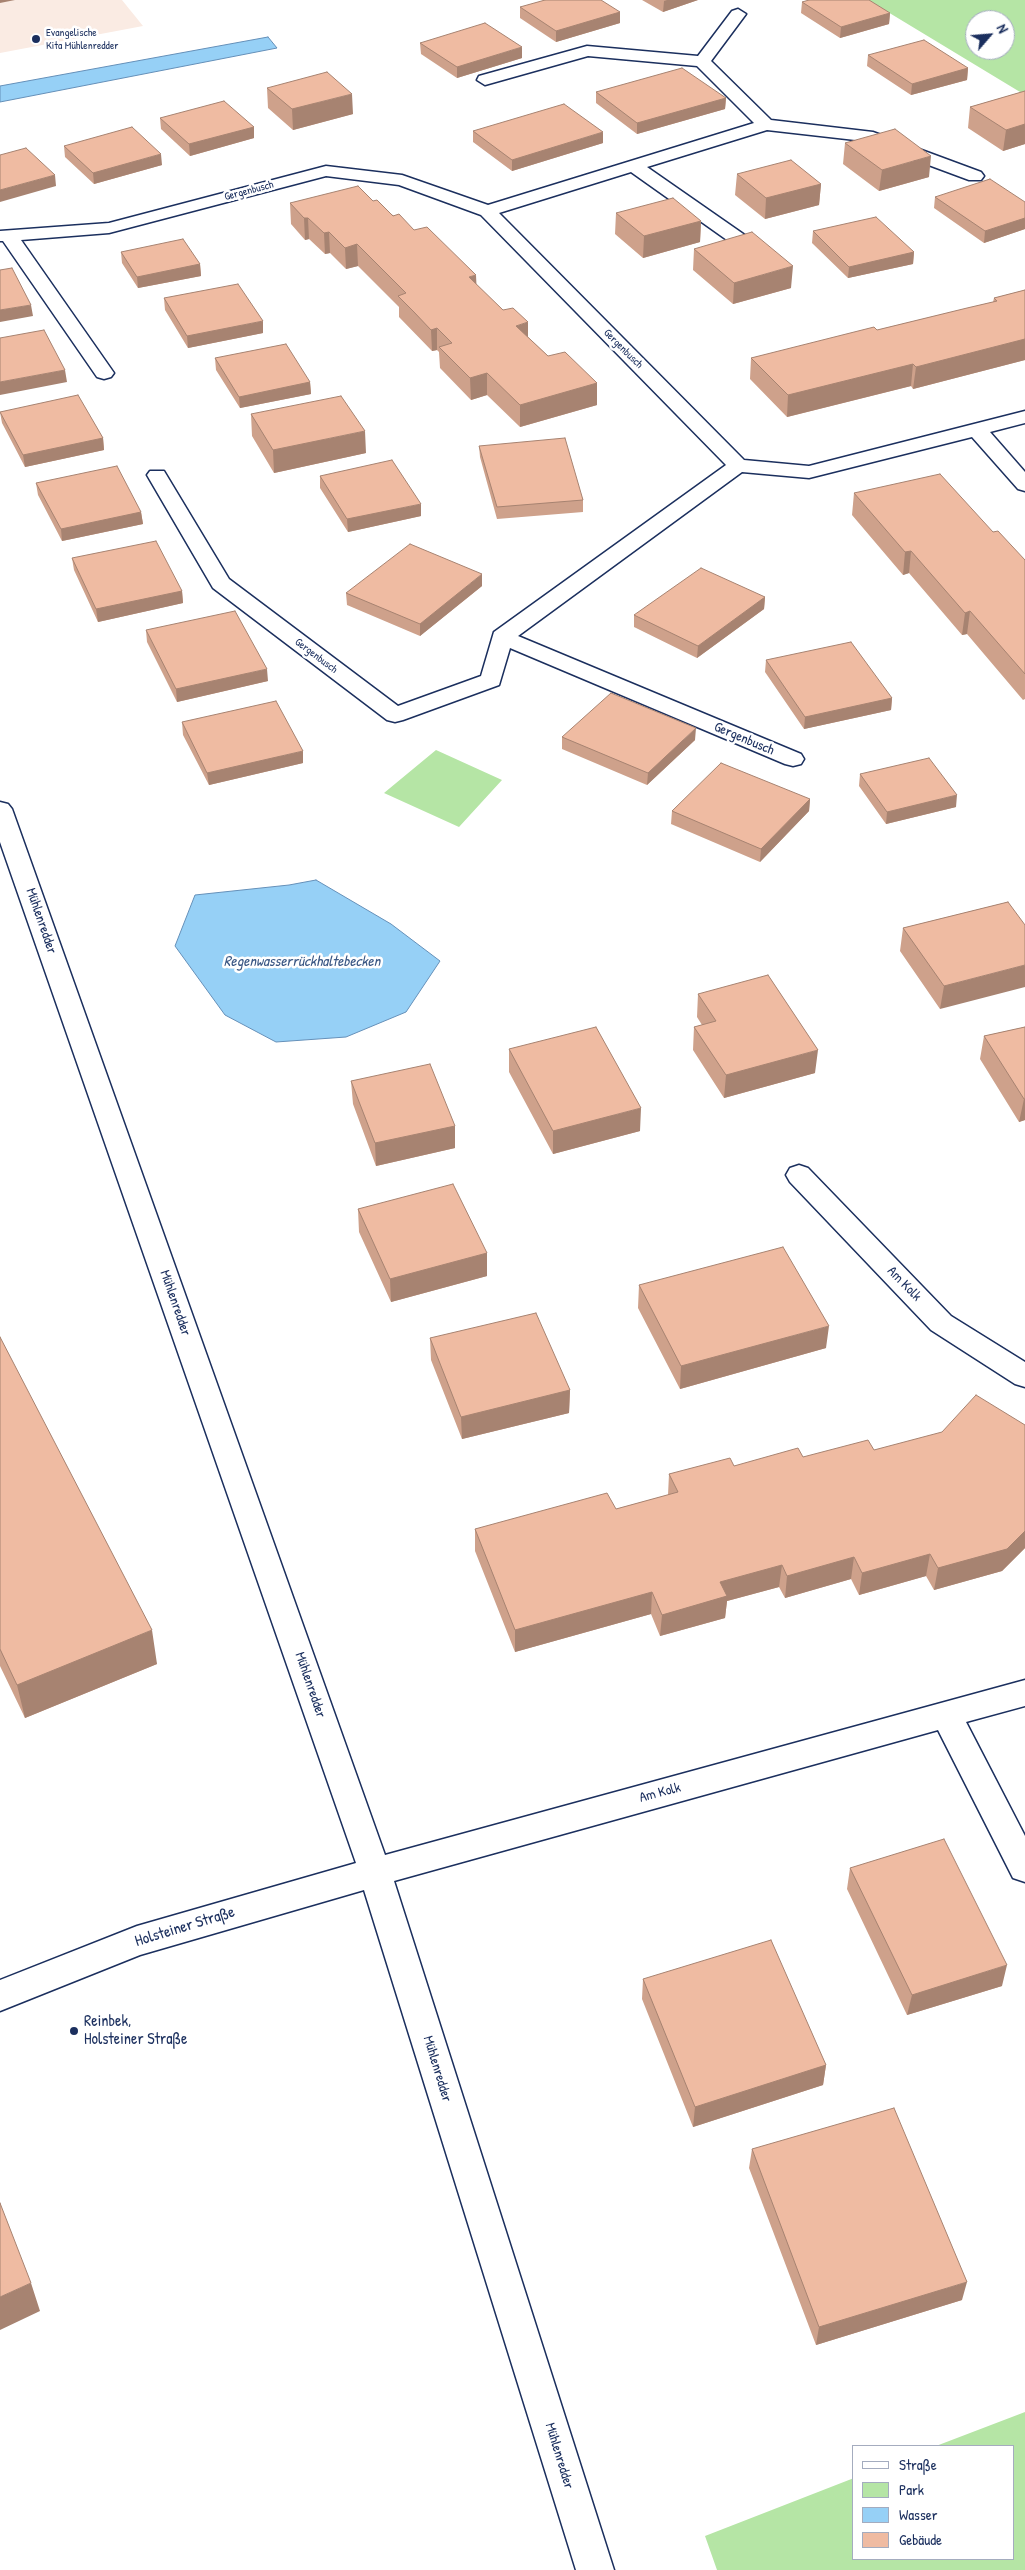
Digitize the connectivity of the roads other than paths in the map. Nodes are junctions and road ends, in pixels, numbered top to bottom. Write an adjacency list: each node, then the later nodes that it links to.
1 (738, 14): 2 (street)
2 (702, 61): 3 (street); 4 (street)
3 (485, 80)
4 (766, 125): 5 (street); 6 (street)
5 (633, 166): 7 (street); 9 (street)
6 (975, 176)
7 (486, 212): 8 (street, Gergenbusch); 13 (street, Gergenbusch)
8 (4, 235): 10 (street, Gergenbusch)
9 (768, 259)
10 (104, 373)
11 (1025, 417): 12 (street)
12 (977, 430): 13 (street); 15 (street)
13 (738, 466): 16 (street)
14 (157, 475): 16 (street, Gergenbusch)
15 (1025, 485)
16 (502, 637): 17 (street, Gergenbusch)
17 (792, 759)
18 (0, 808): 24 (street, Mühlenredder)
19 (799, 1175): 20 (street, Am Kolk)
20 (1025, 1376)
21 (1025, 1693): 22 (street, Am Kolk)
22 (946, 1715): 23 (street); 24 (street, Am Kolk)
23 (1025, 1868)
24 (375, 1872): 25 (street, Holsteiner Straße); 26 (street, Mühlenredder)
25 (0, 1996)
26 (595, 2570)

